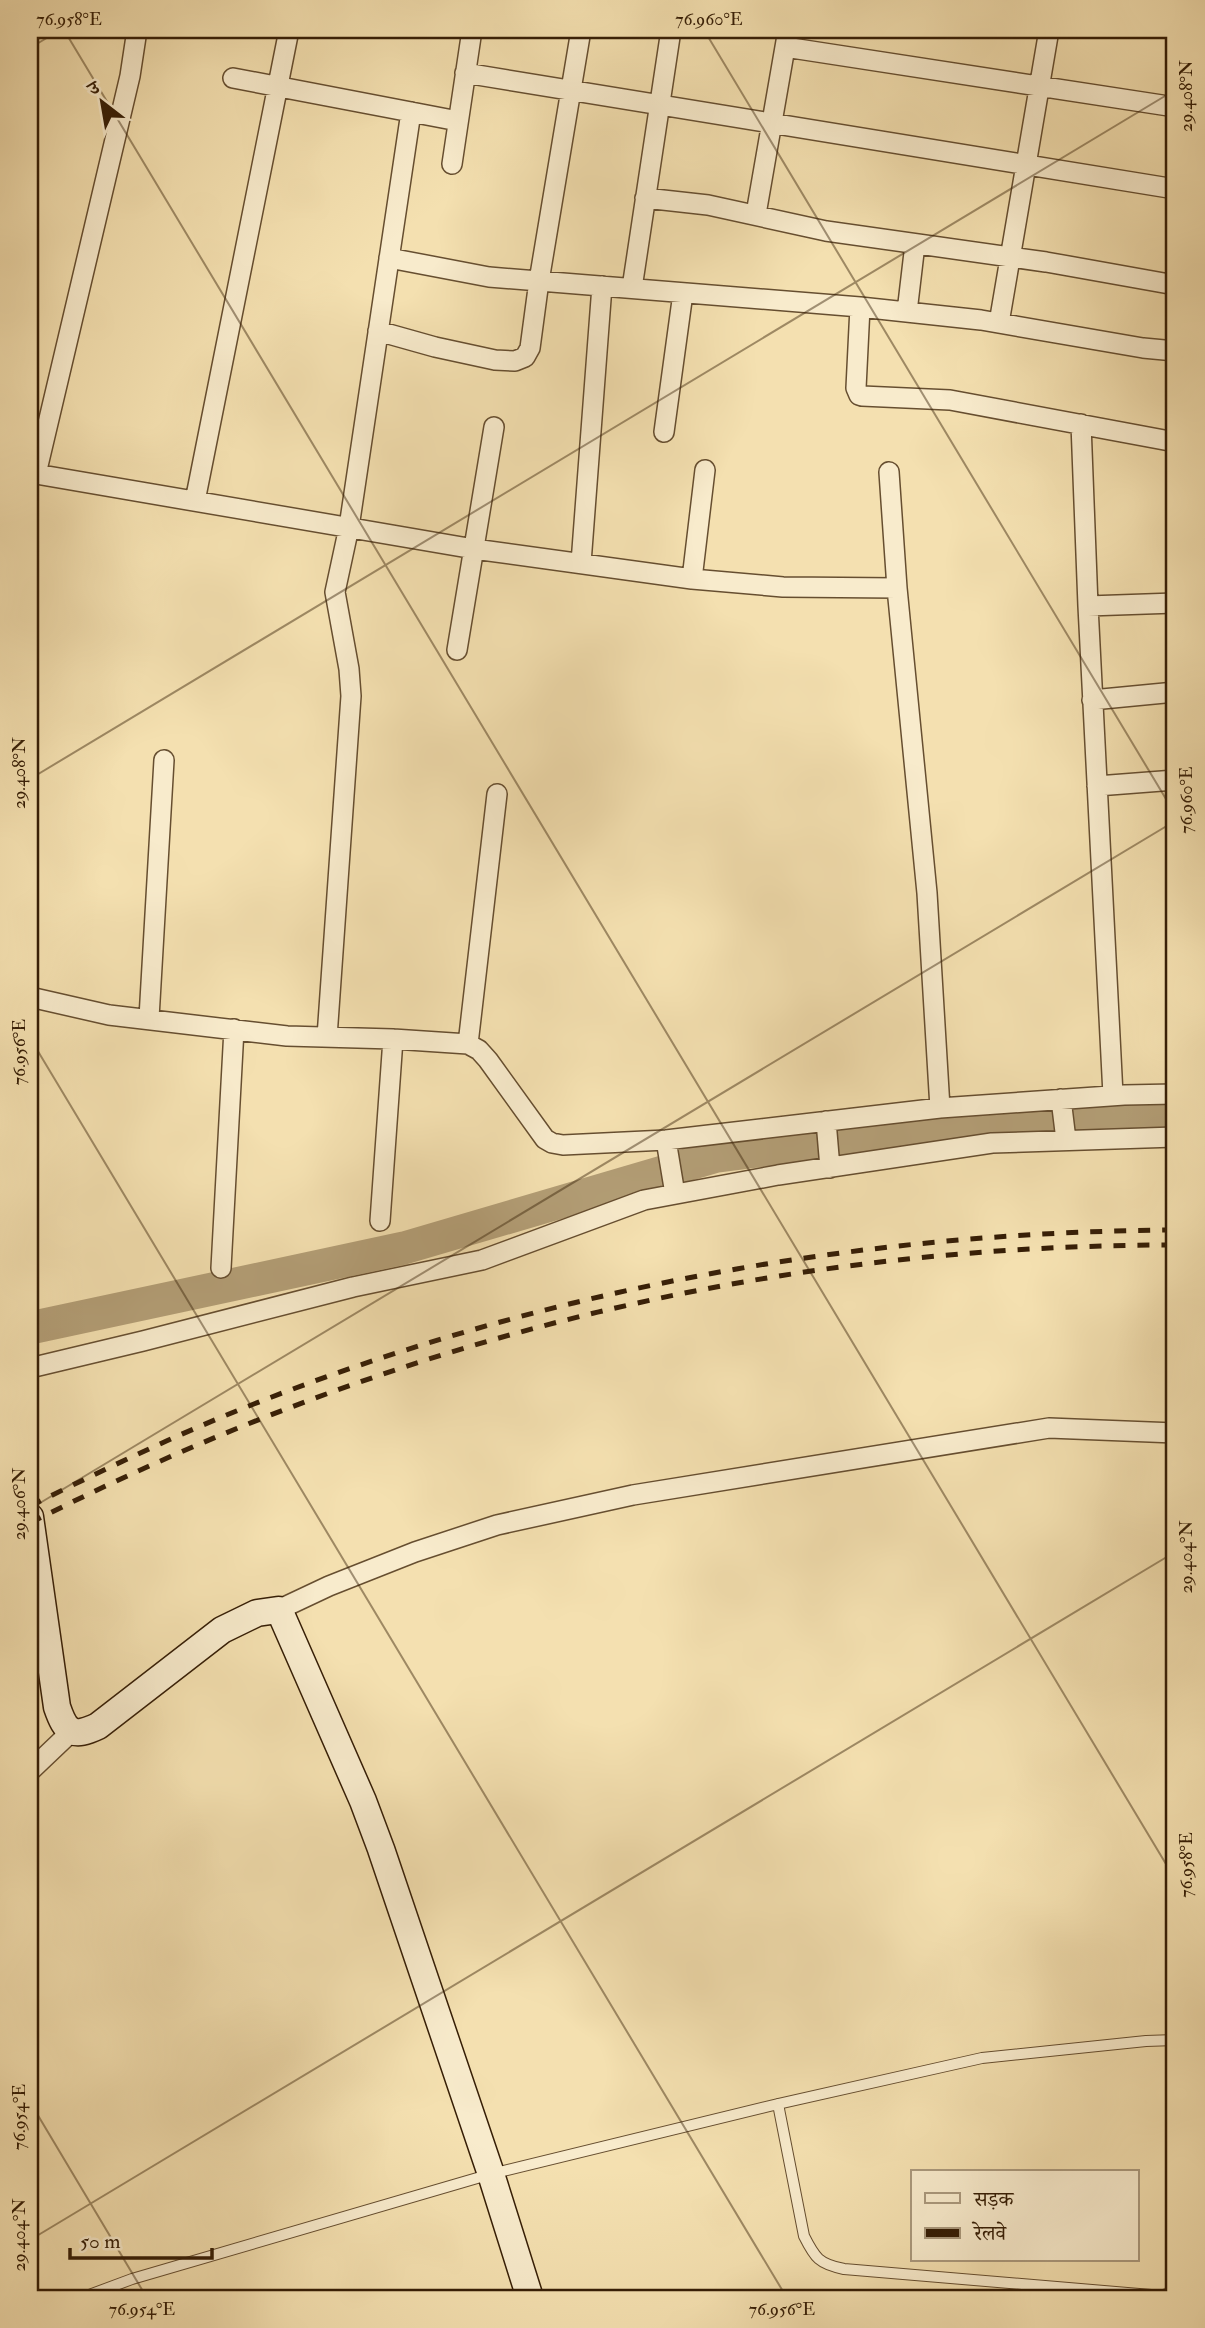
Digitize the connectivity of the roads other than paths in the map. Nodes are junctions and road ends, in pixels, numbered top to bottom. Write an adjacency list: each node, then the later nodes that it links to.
1 (137, 30): 42 (street)
2 (289, 30): 11 (street)
3 (470, 30): 8 (street)
4 (581, 30): 12 (street)
5 (671, 30): 13 (street)
6 (1049, 30): 10 (street)
7 (787, 38): 10 (street); 17 (street)
8 (464, 73): 12 (street); 16 (street)
9 (233, 78): 11 (street)
10 (1039, 85): 14 (street); 19 (street)
11 (278, 86): 15 (street); 43 (street)
12 (572, 90): 13 (street); 26 (street)
13 (659, 105): 17 (street); 21 (street)
14 (1175, 107)
15 (411, 112): 16 (street); 25 (street)
16 (458, 121): 18 (street)
17 (773, 124): 19 (street); 22 (street)
18 (452, 164)
19 (1026, 165): 20 (street); 24 (street)
20 (1175, 190)
21 (645, 198): 22 (street); 29 (street)
22 (756, 214): 23 (street)
23 (915, 243): 24 (street); 32 (street)
24 (1010, 257): 27 (street); 33 (street)
25 (389, 258): 26 (street); 34 (street)
26 (539, 281): 28 (street); 34 (street)
27 (1175, 285)
28 (603, 286): 29 (street); 46 (street)
29 (632, 288): 30 (street)
30 (683, 293): 31 (street); 38 (street)
31 (860, 307): 32 (street); 36 (street)
32 (907, 312): 33 (street)
33 (999, 323): 35 (street)
34 (378, 331): 44 (street)
35 (1175, 351)
36 (1081, 424): 39 (street); 50 (street)
37 (494, 427): 45 (street)
38 (664, 432)
39 (1175, 442)
40 (705, 470): 47 (street)
41 (889, 472): 48 (street)
42 (33, 474): 43 (street)
43 (195, 501): 44 (street)
44 (349, 527): 45 (street); 61 (street)
45 (474, 549): 46 (street); 51 (street)
46 (581, 563): 47 (street)
47 (692, 579): 48 (street)
48 (897, 588): 67 (street)
49 (1175, 603): 50 (street)
50 (1088, 606): 53 (street)
51 (457, 650)
52 (1175, 692): 53 (street)
53 (1093, 700): 56 (street)
54 (164, 760): 59 (street)
55 (1175, 780): 56 (street)
56 (1097, 786): 65 (street)
57 (497, 794): 63 (street)
58 (30, 997): 59 (street)
59 (149, 1018): 60 (street)
60 (234, 1030): 61 (street); 75 (street)
61 (327, 1037): 62 (street)
62 (393, 1039): 63 (street); 74 (street)
63 (468, 1044): 70 (street)
64 (1175, 1094): 65 (street)
65 (1113, 1096): 66 (street)
66 (1061, 1099): 67 (street); 71 (street)
67 (940, 1108): 68 (street)
68 (826, 1121): 70 (street); 72 (street)
69 (1175, 1137): 71 (street)
70 (666, 1140): 73 (street)
71 (1066, 1140): 72 (street)
72 (830, 1168): 73 (street)
73 (675, 1194): 76 (street)
74 (380, 1221)
75 (221, 1268)
76 (30, 1368)
77 (1175, 1433): 79 (street)
78 (30, 1517): 80 (street)
79 (278, 1610): 80 (street); 84 (street)
80 (71, 1732): 81 (street)
81 (30, 1771)
82 (1175, 2040): 83 (lane)
83 (778, 2104): 84 (lane); 85 (lane)
84 (491, 2174): 86 (lane); 87 (street)
85 (1175, 2297)
86 (80, 2298)
87 (530, 2298)

